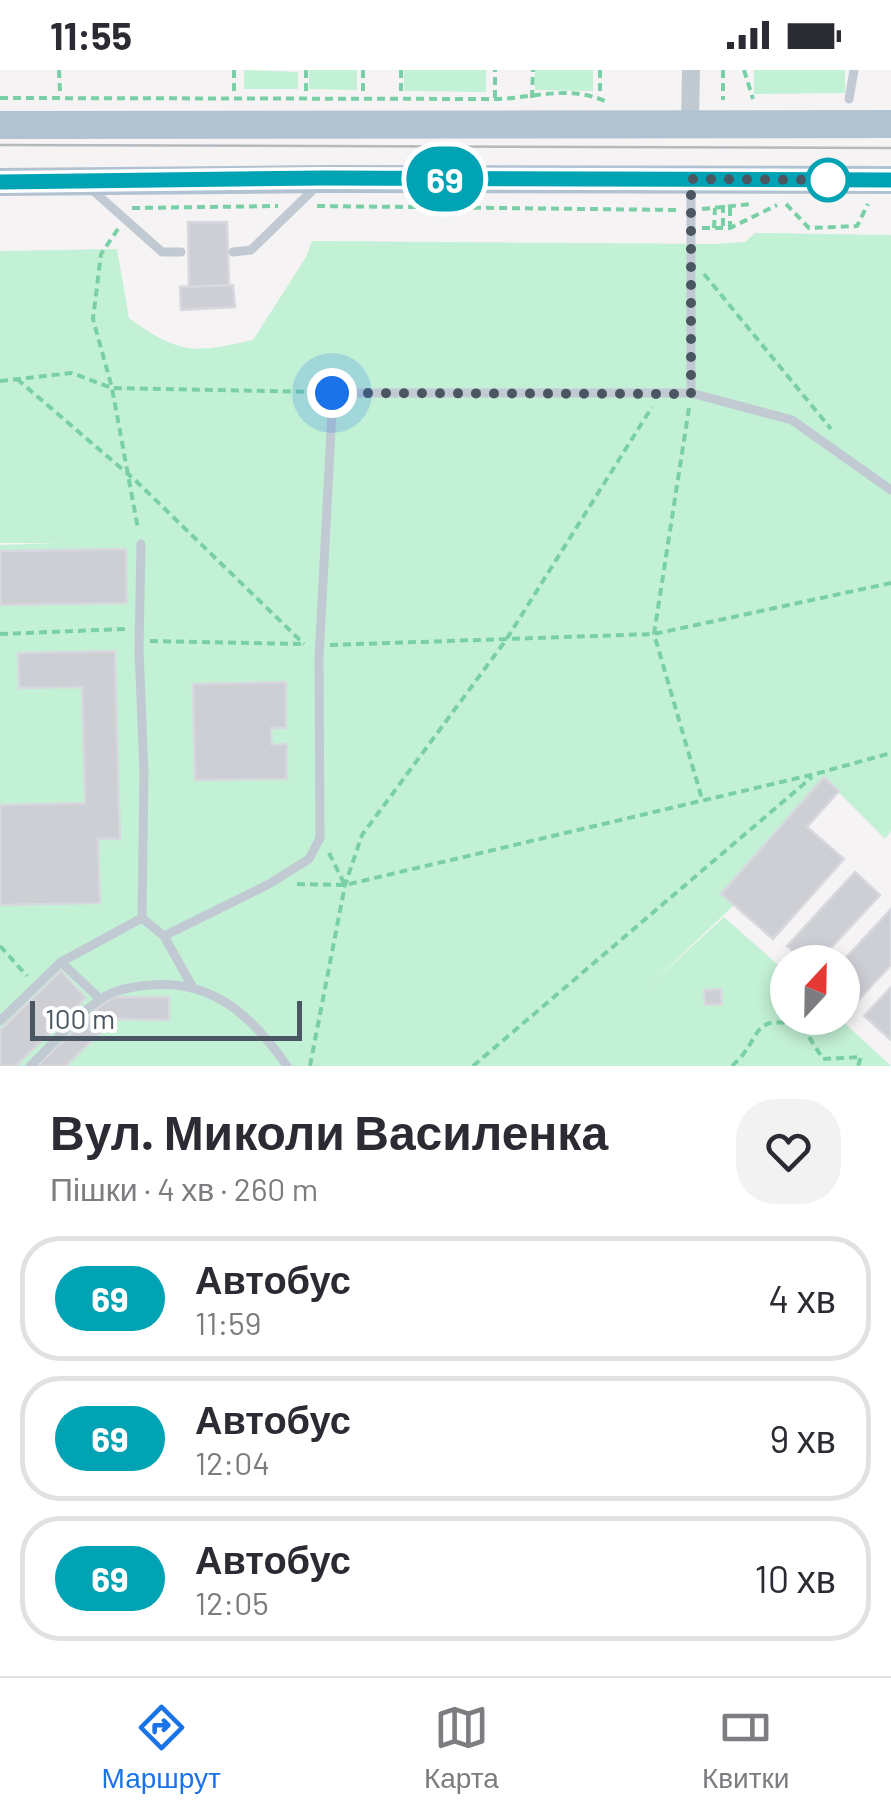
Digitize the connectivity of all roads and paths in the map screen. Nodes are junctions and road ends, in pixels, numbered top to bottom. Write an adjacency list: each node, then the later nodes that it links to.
1 (59, 70): 14 (path)
2 (234, 70): 13 (path)
3 (306, 70): 15 (path)
4 (363, 70): 16 (path)
5 (401, 70): 18 (path)
6 (496, 70): 21 (path)
7 (533, 70): 19 (path)
8 (600, 70): 17 (path)
9 (690, 70): 27 (street)
10 (722, 70): 25 (path)
11 (744, 70): 24 (path)
12 (854, 70): 22 (lane)
13 (234, 91)
14 (60, 92)
15 (306, 93)
16 (363, 94)
17 (600, 94)
18 (401, 95)
19 (532, 96): 20 (path); 26 (path)
20 (0, 98)
21 (495, 98)
22 (849, 100)
23 (730, 102): 27 (path)
24 (769, 102)
25 (722, 103)
26 (617, 106)
27 (690, 112): 28 (main road); 29 (main road)
28 (891, 124)
29 (0, 125)
30 (324, 178): 31 (main road); 33 (main road); 38 (lane)
31 (691, 179): 32 (main road); 42 (lane)
32 (891, 180)
33 (84, 181): 34 (main road); 41 (lane)
34 (0, 182)
35 (723, 197): 46 (path)
36 (776, 205): 47 (path)
37 (867, 205): 42 (path)
38 (296, 206): 41 (path); 42 (path); 49 (lane)
39 (715, 206): 45 (path)
40 (730, 206): 47 (path)
41 (112, 208): 43 (lane)
42 (690, 210): 44 (lane)
43 (124, 219): 48 (lane); 53 (path)
44 (690, 228): 45 (path); 50 (lane)
45 (714, 228): 46 (path)
46 (723, 228): 47 (path)
47 (730, 228)
48 (182, 252)
49 (232, 252)
50 (691, 257): 55 (lane); 57 (path)
51 (18, 379): 52 (path); 53 (path); 58 (path)
52 (0, 381)
53 (112, 388): 54 (path); 58 (path)
54 (332, 393): 56 (lane); 67 (lane)
55 (691, 394): 56 (lane); 59 (lane); 63 (path)
56 (660, 395): 64 (path)
57 (840, 441)
58 (128, 475): 60 (path); 66 (path)
59 (891, 490)
60 (141, 544): 65 (lane)
61 (891, 583): 63 (path)
62 (0, 634): 65 (path)
63 (654, 634): 64 (path); 70 (path)
64 (506, 640): 67 (path); 73 (path)
65 (139, 641): 66 (path); 74 (lane)
66 (304, 644): 67 (path)
67 (320, 645): 71 (lane)
68 (891, 753): 69 (path)
69 (815, 774): 70 (path); 85 (path)
70 (702, 800): 73 (path)
71 (320, 838): 72 (lane); 73 (path)
72 (269, 884): 73 (path); 75 (lane)
73 (345, 885): 84 (path)
74 (142, 918): 75 (lane); 77 (lane)
75 (164, 936): 79 (lane)
76 (0, 946): 78 (path)
77 (61, 962): 78 (lane); 80 (lane)
78 (36, 986): 81 (lane)
79 (192, 988): 80 (lane); 83 (lane)
80 (100, 999): 82 (lane)
81 (0, 1020)
82 (30, 1066)
83 (287, 1066)
84 (310, 1066)
85 (473, 1066)
86 (732, 1066): 87 (path)
87 (858, 1066)

